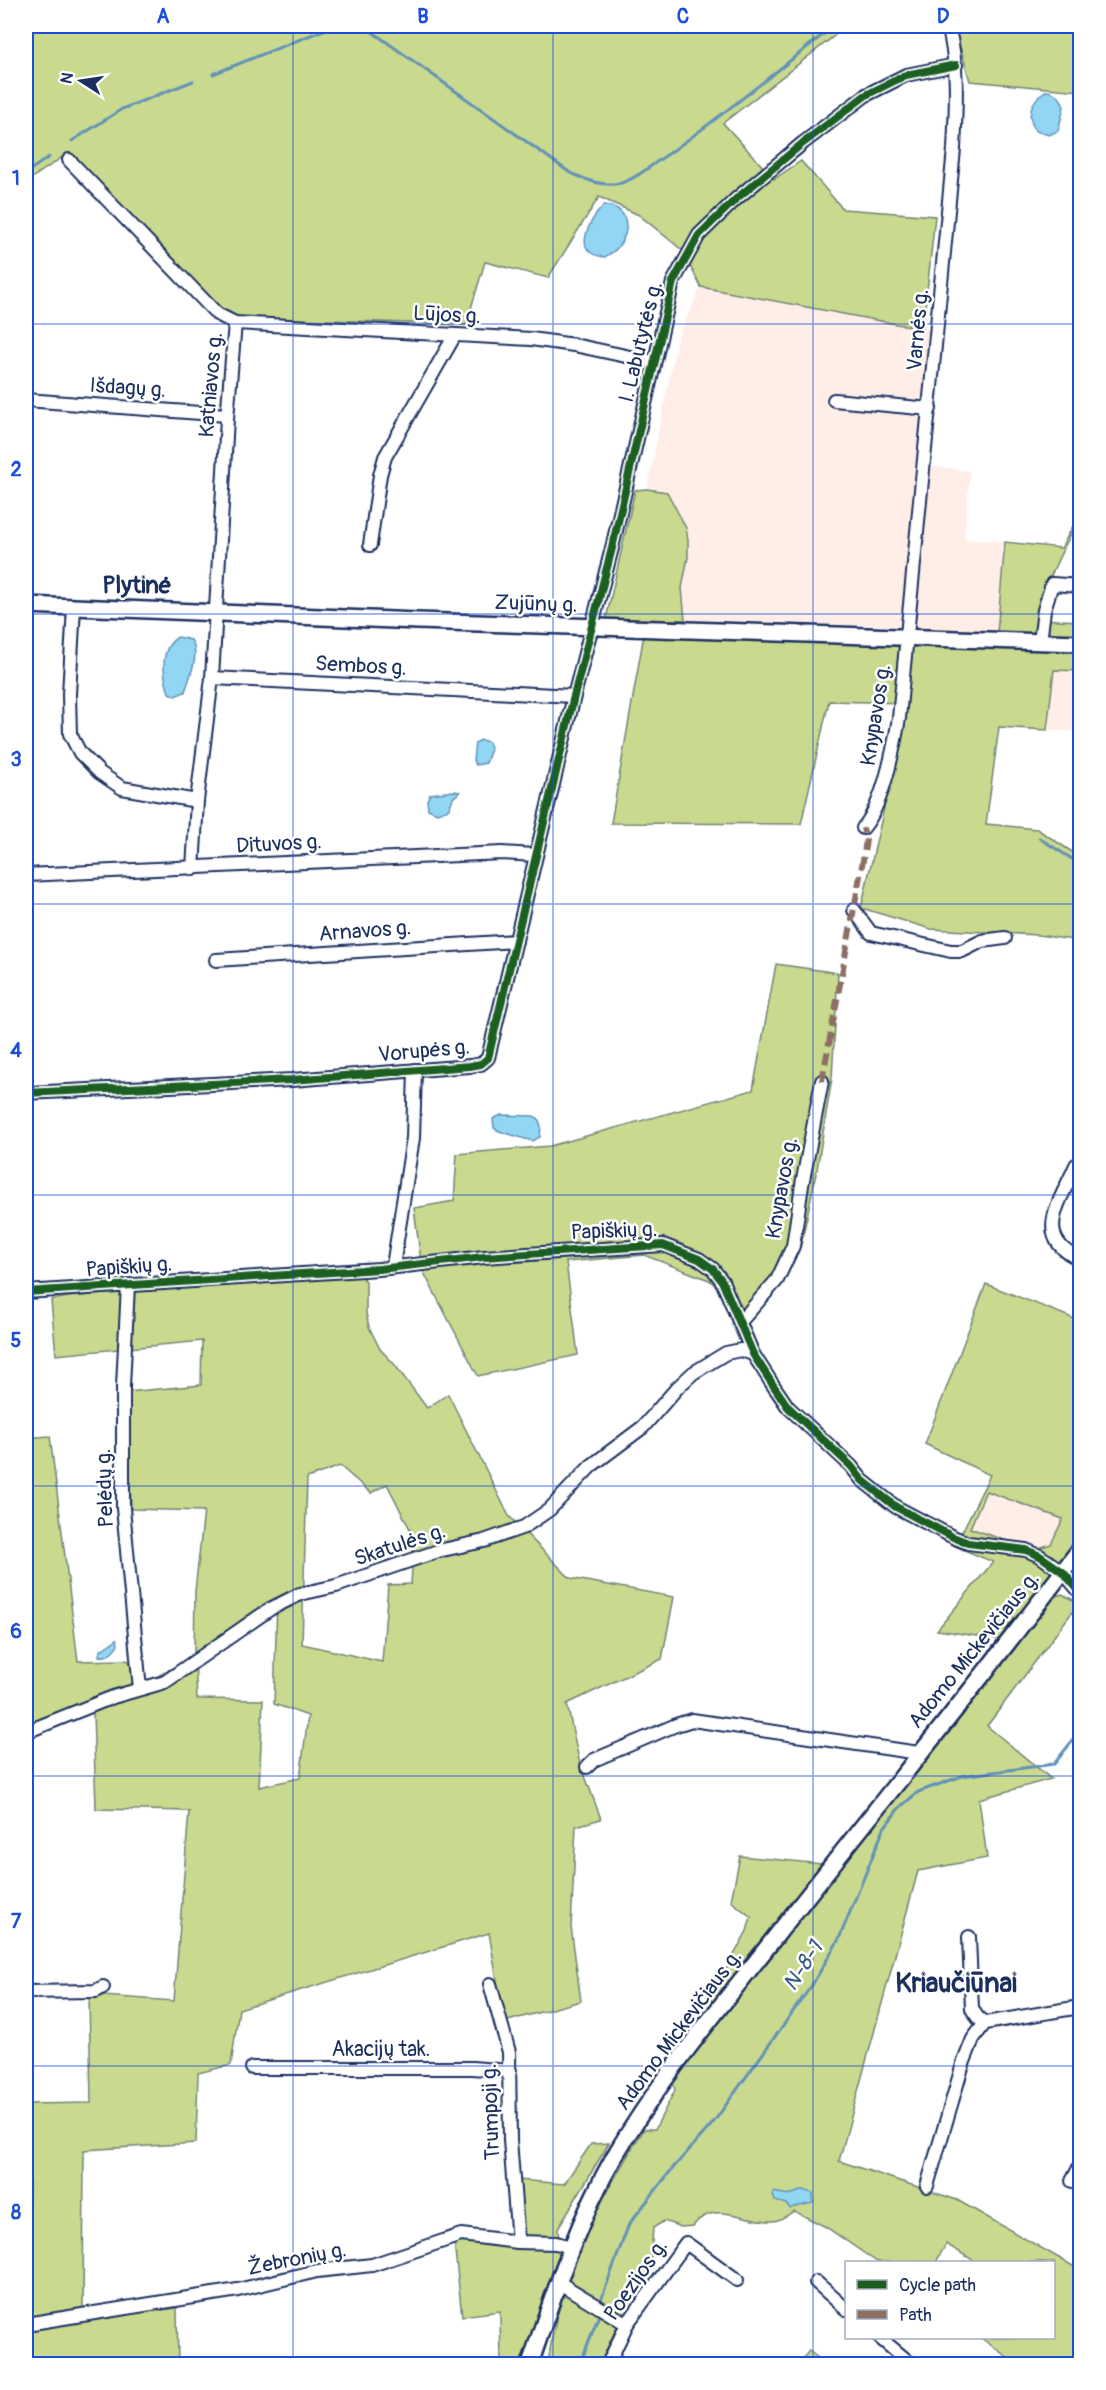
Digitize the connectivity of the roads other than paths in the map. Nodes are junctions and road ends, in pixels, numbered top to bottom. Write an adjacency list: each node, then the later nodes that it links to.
1 (948, 26): 2 (street, Varnės g.)
2 (956, 65): 6 (street, I. Labutytės g.); 9 (street, Varnės g.)
3 (69, 160): 4 (street, Katniavos g.)
4 (235, 323): 5 (street, Lūjos g.); 10 (street, Katniavos g.)
5 (455, 335): 6 (street, Lūjos g.); 11 (street)
6 (654, 362): 16 (street, I. Labutytės g.)
7 (26, 400): 10 (street, Išdagų g.)
8 (834, 400): 9 (street)
9 (930, 409): 17 (street, Varnės g.)
10 (227, 415): 15 (street, Katniavos g.)
11 (370, 545)
12 (1080, 586): 18 (street)
13 (26, 605): 14 (main road, Zujūnų g.)
14 (74, 607): 15 (main road, Zujūnų g.); 22 (street)
15 (215, 613): 16 (main road, Zujūnų g.); 20 (street)
16 (591, 626): 17 (main road, Zujūnų g.); 21 (street, Vorupės g.)
17 (907, 638): 18 (main road, Zujūnų g.); 23 (street, Knypavos g.)
18 (1040, 642): 19 (main road, Zujūnų g.)
19 (1080, 643)
20 (212, 678): 21 (street, Sembos g.); 22 (street)
21 (574, 696): 24 (street, Vorupės g.)
22 (197, 801): 25 (street)
23 (863, 828)
24 (535, 855): 25 (street, Dituvos g.); 29 (street, Vorupės g.)
25 (193, 869): 26 (street, Dituvos g.)
26 (26, 875)
27 (854, 910): 28 (street)
28 (1005, 938)
29 (516, 941): 30 (street, Arnavos g.); 31 (street, Vorupės g.)
30 (216, 960)
31 (415, 1070): 33 (street, Vorupės g.); 36 (street)
32 (822, 1081): 39 (street, Knypavos g.)
33 (26, 1093)
34 (1076, 1165): 35 (street)
35 (1080, 1258)
36 (393, 1266): 37 (street, Papiškių g.); 39 (street, Papiškių g.)
37 (128, 1285): 38 (street, Papiškių g.); 44 (street, Pelėdų g.)
38 (26, 1292)
39 (740, 1322): 40 (street, Papiškių g.)
40 (753, 1354): 42 (street, Papiškių g.); 44 (street, Skatulės g.)
41 (1080, 1549): 42 (main road, Adomo Mickevičiaus g.)
42 (1063, 1572): 43 (street, Papiškių g.); 46 (main road, Adomo Mickevičiaus g.)
43 (1080, 1592)
44 (140, 1689): 45 (street, Skatulės g.)
45 (26, 1732)
46 (919, 1754): 47 (street, Adomo Mickevičiaus g.); 60 (main road, Adomo Mickevičiaus g.)
47 (587, 1767)
48 (969, 1937): 53 (street)
49 (490, 1984): 55 (street, Trumpoji g.)
50 (103, 1987): 51 (street)
51 (26, 1992)
52 (1080, 2007): 53 (street)
53 (986, 2023): 58 (street)
54 (252, 2068): 55 (street, Akacijų tak.)
55 (510, 2071): 59 (street, Trumpoji g.)
56 (1080, 2166): 57 (street)
57 (1072, 2181)
58 (927, 2186)
59 (518, 2242): 60 (street, Žebronių g.); 65 (street, Žebronių g.)
60 (571, 2247): 62 (main road, Adomo Mickevičiaus g.)
61 (737, 2280): 66 (street, Poezijos g.)
62 (558, 2282): 66 (street); 68 (main road, Adomo Mickevičiaus g.)
63 (816, 2282): 64 (street)
64 (845, 2307)
65 (26, 2324)
66 (627, 2324): 69 (street, Poezijos g.)
67 (882, 2339): 70 (street)
68 (530, 2364)
69 (608, 2364)
70 (911, 2364)

